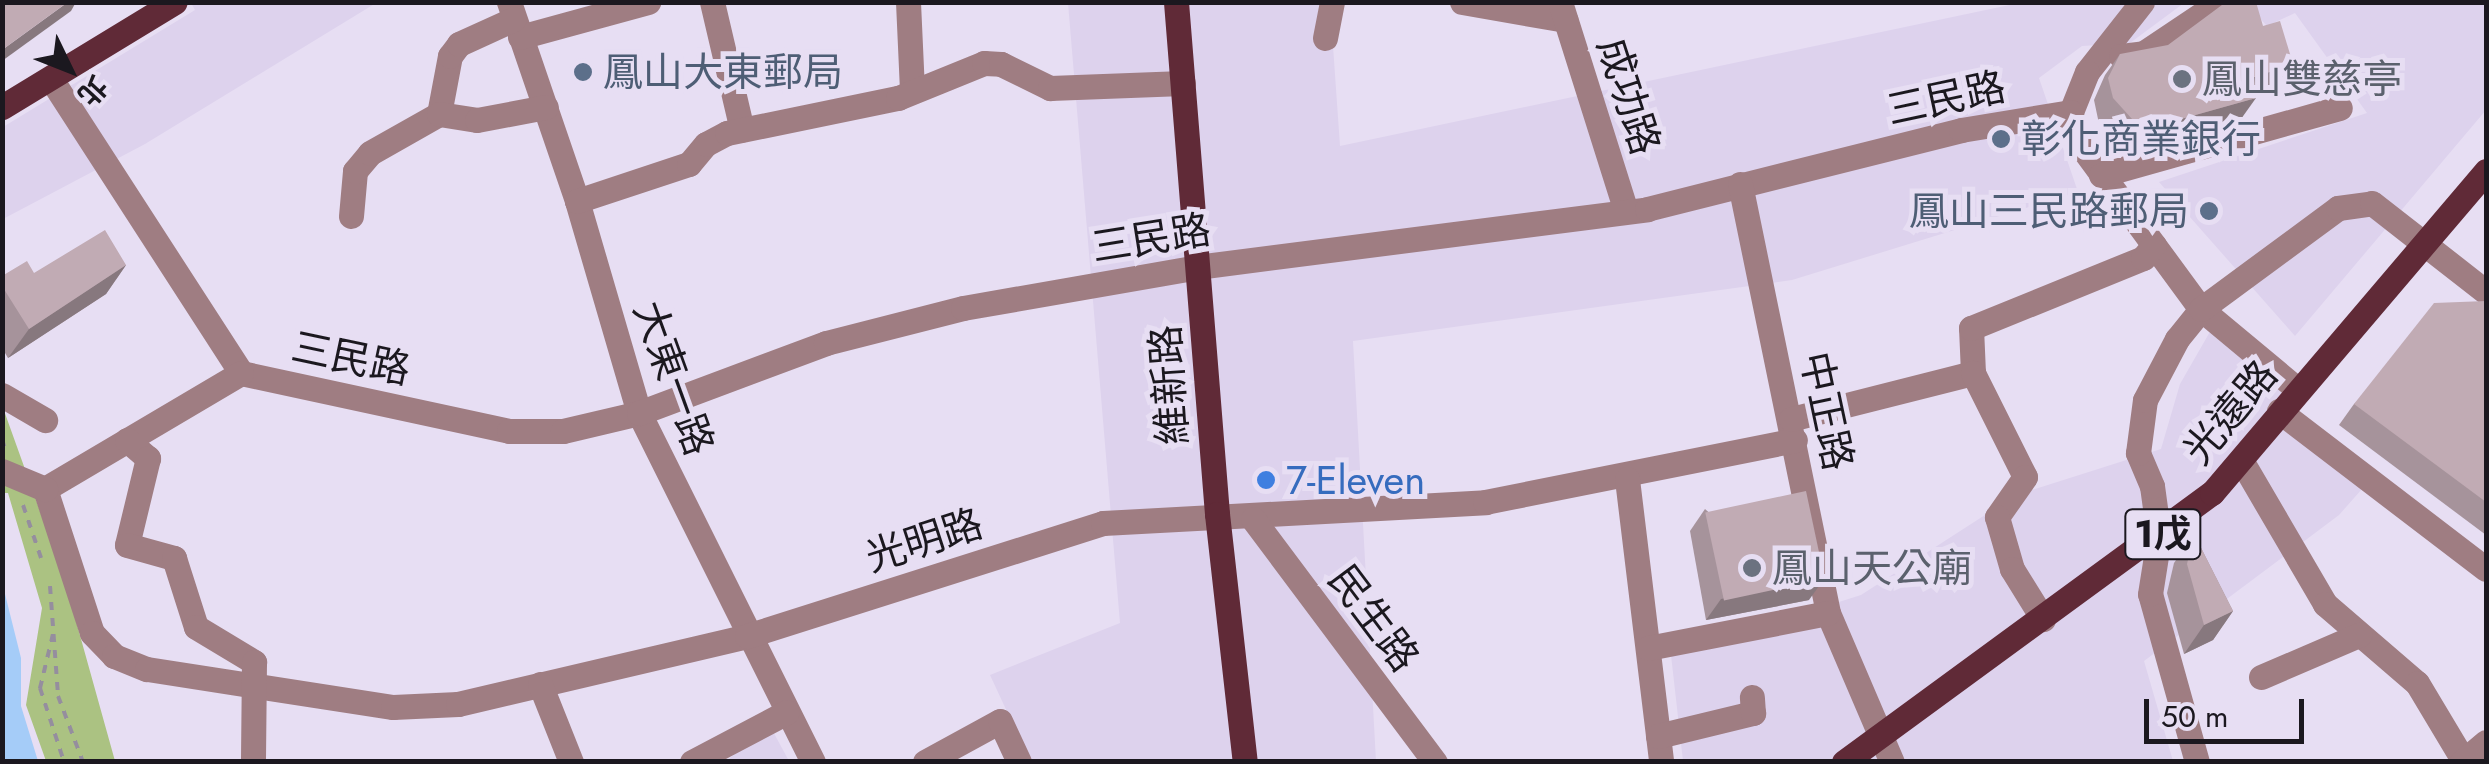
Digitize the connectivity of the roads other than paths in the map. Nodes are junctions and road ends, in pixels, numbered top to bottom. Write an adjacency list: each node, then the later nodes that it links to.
1 (648, 2): 11 (street)
2 (712, 2): 22 (street)
3 (908, 2): 16 (street)
4 (1176, 2): 15 (main road, 維新路)
5 (1332, 2): 12 (street)
6 (1462, 2): 10 (street)
7 (2142, 2): 13 (street)
8 (2220, 2): 13 (street)
9 (169, 4): 14 (main road)
10 (1563, 11): 27 (street, 成功路)
11 (514, 20): 18 (street, 大東一路); 21 (street)
12 (1325, 38)
13 (2101, 58): 20 (street)
14 (52, 79): 17 (main road); 34 (street, 三民路)
15 (1183, 83): 16 (street); 31 (main road, 維新路)
16 (912, 92): 22 (street)
17 (3, 106)
18 (546, 106): 21 (street); 26 (street, 大東一路)
19 (2340, 108): 24 (street)
20 (2071, 112): 24 (street); 25 (street, 三民路)
21 (439, 114): 28 (street)
22 (742, 130): 26 (street)
23 (2486, 171): 29 (main road, 光遠路 / 1戊)
24 (2101, 174): 30 (street)
25 (1740, 184): 27 (street, 三民路); 41 (street, 中正路)
26 (577, 201): 39 (street, 大東一路)
27 (1626, 212): 31 (street, 三民路)
28 (350, 216)
29 (2421, 240): 32 (street); 33 (street); 36 (main road, 光遠路 / 1戊)
30 (2154, 245): 33 (street); 35 (street)
31 (1198, 268): 39 (street, 三民路); 47 (main road, 維新路)
32 (2486, 292)
33 (2201, 308): 36 (street); 49 (street)
34 (240, 373): 39 (street, 三民路); 42 (street)
35 (1974, 373): 41 (street, 光明路); 52 (street)
36 (2297, 389): 38 (main road, 光遠路 / 1戊)
37 (2, 395): 40 (street)
38 (2279, 411): 43 (main road, 光遠路 / 1戊); 50 (street)
39 (639, 413): 54 (street, 大東一路)
40 (45, 420)
41 (1793, 429): 45 (street, 光明路); 51 (street, 中正路)
42 (127, 440): 46 (street); 58 (street)
43 (2241, 460): 49 (main road, 光遠路 / 1戊); 53 (street)
44 (7, 471): 46 (street)
45 (1627, 479): 48 (street, 光明路); 55 (street)
46 (46, 488): 58 (street, 光明路)
47 (1217, 514): 48 (street, 光明路); 54 (street, 光明路); 71 (main road, 維新路)
48 (1253, 518): 72 (street, 民生路)
49 (2159, 537): 52 (main road, 光遠路 / 1戊); 75 (street)
50 (2486, 569)
51 (1828, 613): 55 (street); 61 (street, 中正路)
52 (2043, 620): 61 (main road, 光遠路 / 1戊)
53 (2359, 635): 56 (street); 64 (street)
54 (747, 636): 57 (street, 光明路); 60 (street, 大東一路)
55 (1648, 648): 63 (street)
56 (2260, 678)
57 (540, 684): 58 (street, 光明路); 66 (street)
58 (251, 685): 65 (street)
59 (1752, 697): 63 (street)
60 (787, 712): 67 (street); 68 (street, 大東一路)
61 (1878, 739): 73 (main road, 光遠路 / 1戊); 74 (street, 中正路)
62 (2486, 742): 64 (street)
63 (1660, 749)
64 (2462, 761)
65 (254, 762)
66 (571, 762)
67 (692, 762)
68 (813, 762)
69 (925, 762): 70 (street)
70 (1019, 762)
71 (1245, 762)
72 (1435, 762)
73 (1844, 762)
74 (1892, 762)
75 (2197, 762)

